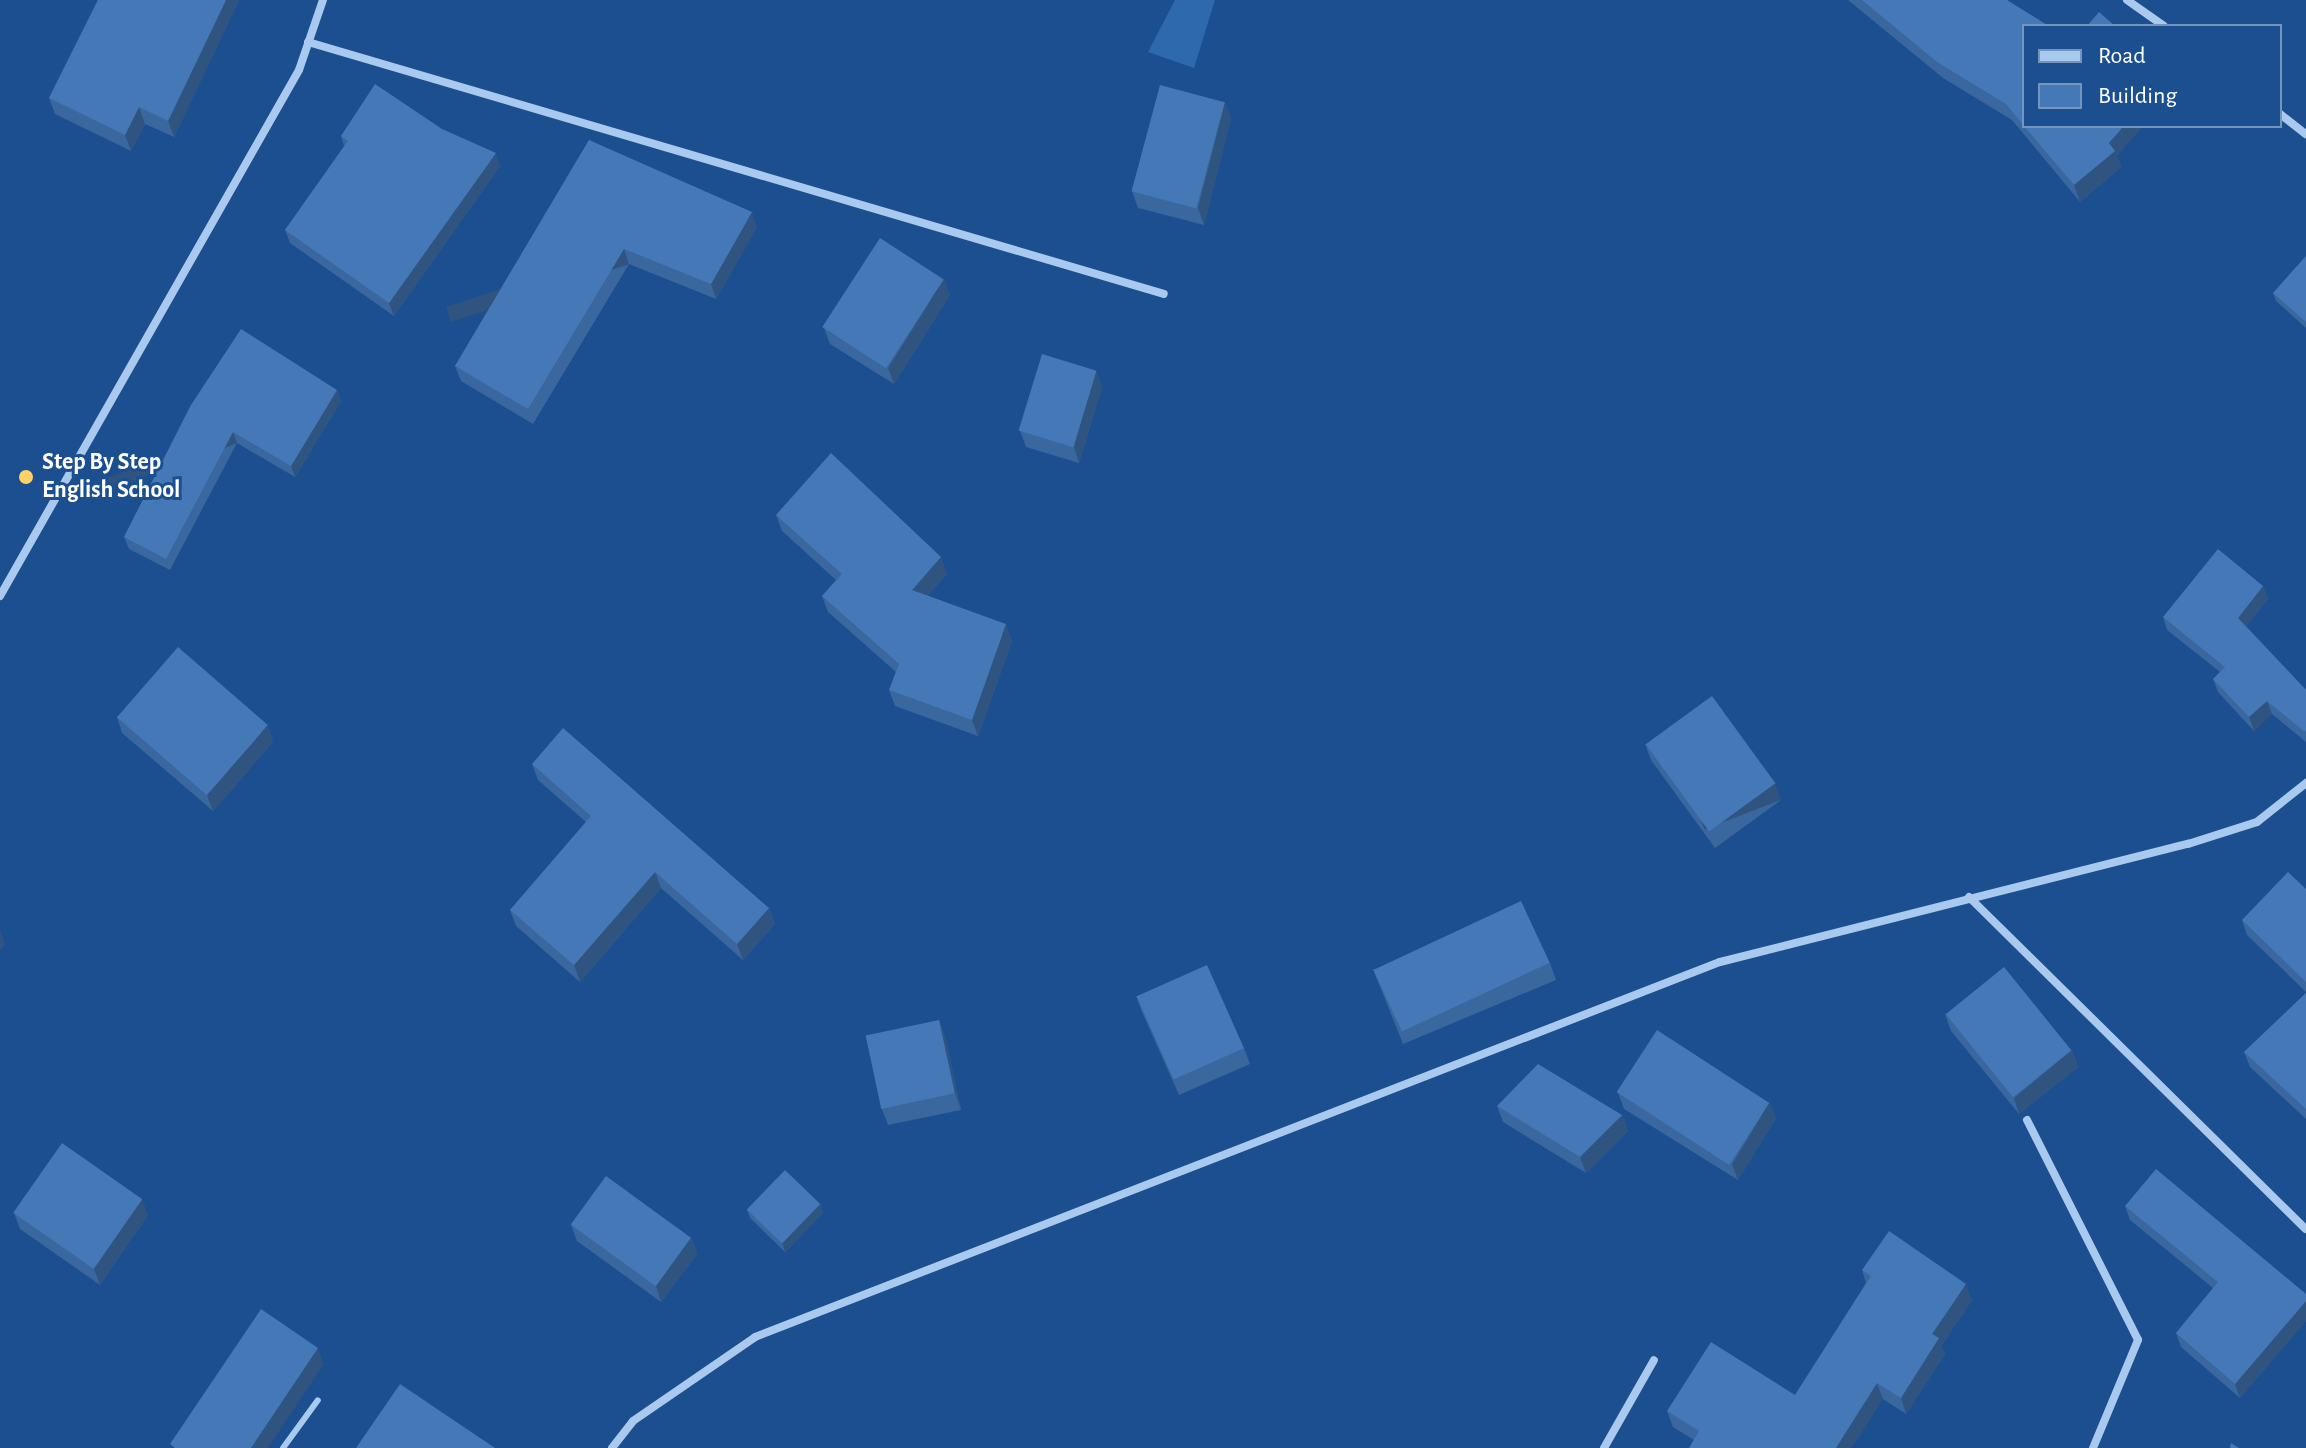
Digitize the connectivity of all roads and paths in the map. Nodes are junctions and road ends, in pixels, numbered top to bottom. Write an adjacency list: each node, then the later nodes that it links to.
1 (323, 0): 4 (street)
2 (2127, 0): 3 (street)
3 (2161, 24)
4 (308, 42): 7 (street); 8 (street)
5 (2282, 116): 6 (street)
6 (2306, 134)
7 (1164, 294)
8 (0, 596)
9 (2306, 783): 10 (street)
10 (1969, 897): 12 (street); 16 (street)
11 (2027, 1120): 18 (street)
12 (2306, 1229)
13 (1654, 1360): 17 (street)
14 (318, 1400): 15 (lane)
15 (283, 1448)
16 (612, 1448)
17 (1604, 1448)
18 (2093, 1448)

